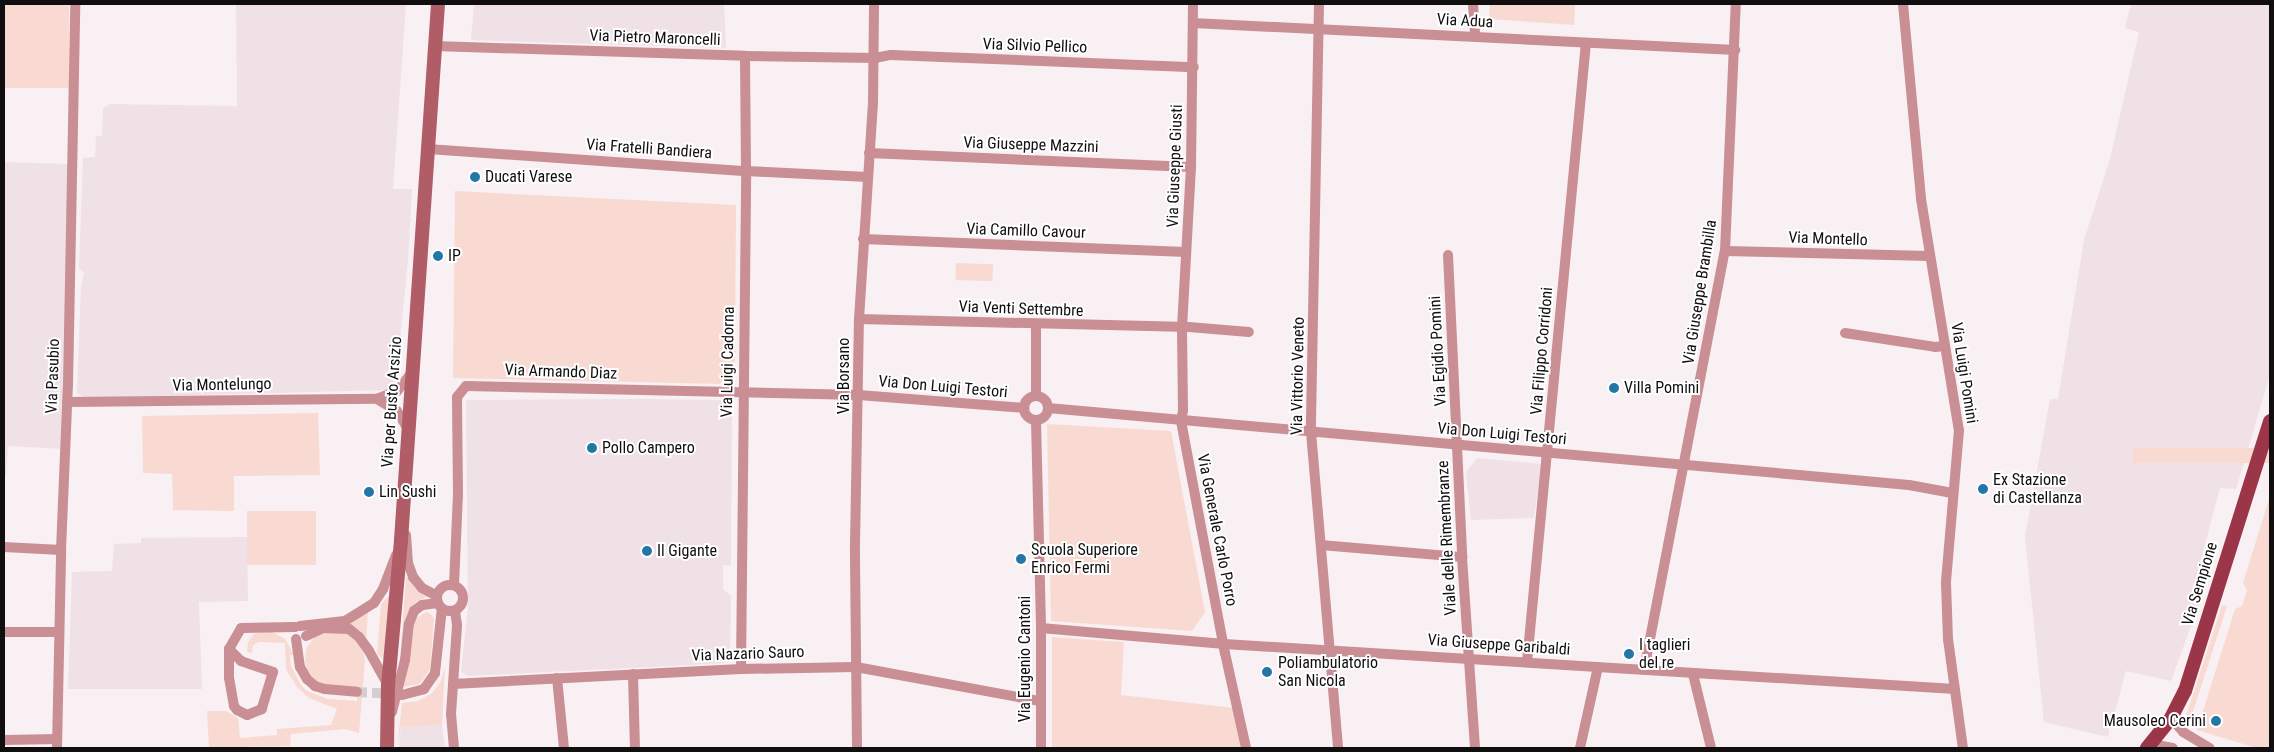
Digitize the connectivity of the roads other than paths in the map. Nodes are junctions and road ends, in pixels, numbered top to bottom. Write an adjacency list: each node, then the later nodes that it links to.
1 (75, 4): 39 (street, Via Pasubio)
2 (438, 4): 13 (main road, Via per Busto Arsizio)
3 (874, 4): 16 (street, Via Borsano)
4 (1193, 4): 9 (street, Via Giuseppe Giusti)
5 (1319, 4): 10 (street, Via Vittorio Veneto)
6 (1473, 4): 11 (street)
7 (1736, 4): 14 (street, Via Giuseppe Brambilla)
8 (1904, 4): 27 (street, Via Luigi Pomini)
9 (1193, 23): 10 (street, Via Adua); 17 (street, Via Giuseppe Giusti)
10 (1318, 30): 11 (street, Via Adua); 46 (street, Via Vittorio Veneto)
11 (1475, 36): 12 (street, Via Adua)
12 (1586, 43): 14 (street, Via Adua); 48 (street, Via Filippo Corridoni)
13 (434, 46): 15 (street, Via Pietro Maroncelli); 18 (main road, Via per Busto Arsizio)
14 (1735, 50): 24 (street, Via Giuseppe Brambilla)
15 (744, 56): 16 (street, Via Pietro Maroncelli); 21 (street, Via Luigi Cadorna)
16 (875, 58): 17 (street, Via Silvio Pellico); 19 (street, Via Borsano)
17 (1194, 67): 20 (street, Via Giuseppe Giusti)
18 (428, 149): 21 (street, Via Fratelli Bandiera); 34 (main road, Via per Busto Arsizio)
19 (870, 153): 20 (street, Via Giuseppe Mazzini); 22 (street, Via Borsano)
20 (1191, 167): 25 (street, Via Giuseppe Giusti)
21 (746, 171): 22 (street, Via Fratelli Bandiera); 35 (street, Via Luigi Cadorna)
22 (868, 176): 23 (street, Via Borsano)
23 (863, 239): 25 (street, Via Camillo Cavour); 28 (street, Via Borsano)
24 (1725, 251): 27 (street, Via Montello); 49 (street, Via Giuseppe Brambilla)
25 (1186, 252): 30 (street, Via Giuseppe Giusti)
26 (1448, 255): 47 (street, Via Egidio Pomini)
27 (1930, 256): 33 (street, Via Luigi Pomini)
28 (858, 319): 29 (street, Via Venti Settembre); 36 (street, Via Borsano)
29 (1036, 324): 30 (street, Via Venti Settembre); 37 (street)
30 (1182, 329): 31 (street); 43 (street, Via Giuseppe Giusti)
31 (1249, 332)
32 (1845, 333): 33 (street)
33 (1945, 346): 50 (street, Via Luigi Pomini)
34 (412, 373): 38 (street, Via Montelungo); 45 (main road, Via per Busto Arsizio)
35 (742, 392): 36 (street, Via Armando Diaz); 57 (street, Via Armando Diaz); 71 (street, Via Luigi Cadorna)
36 (859, 394): 40 (street, Via Don Luigi Testori); 69 (street, Via Borsano)
37 (1036, 396): 40 (street, Via Don Luigi Testori); 41 (street)
38 (377, 399): 39 (street, Via Montelungo); 45 (street)
39 (67, 402): 55 (street, Via Pasubio)
40 (1024, 408): 42 (street, Via Don Luigi Testori)
41 (1048, 408): 42 (street); 43 (street, Via Don Luigi Testori)
42 (1036, 421): 60 (street, Via Eugenio Cantoni)
43 (1181, 421): 46 (street, Via Don Luigi Testori); 64 (street, Via Generale Carlo Porro)
44 (2270, 421): 82 (main road, Via Sempione)
45 (408, 429): 51 (main road, Via per Busto Arsizio)
46 (1311, 432): 47 (street, Via Don Luigi Testori); 53 (street, Via Vittorio Veneto)
47 (1458, 446): 48 (street, Via Don Luigi Testori); 56 (street, Viale delle Rimembranze)
48 (1548, 452): 49 (street, Via Don Luigi Testori); 68 (street, Via Filippo Corridoni)
49 (1685, 466): 50 (street, Via Don Luigi Testori); 72 (street, Via Giuseppe Brambilla)
50 (1952, 493): 78 (street, Via Luigi Pomini)
51 (403, 495): 52 (main road, Via per Busto Arsizio); 58 (street)
52 (401, 540): 63 (street); 77 (main road, Via per Busto Arsizio)
53 (1320, 544): 56 (street); 66 (street, Via Vittorio Veneto)
54 (4, 547): 55 (street)
55 (61, 550): 62 (street, Via Pasubio)
56 (1462, 557): 67 (street, Viale delle Rimembranze)
57 (454, 585): 58 (street); 59 (street)
58 (439, 602): 59 (street); 80 (street); 83 (street)
59 (455, 610): 76 (street)
60 (1041, 628): 64 (street, Via Giuseppe Garibaldi); 81 (street, Via Eugenio Cantoni)
61 (4, 632): 62 (street)
62 (59, 632): 85 (street, Via Pasubio)
63 (299, 634): 65 (street); 77 (street); 79 (street)
64 (1224, 644): 66 (street, Via Giuseppe Garibaldi); 93 (street, Via Generale Carlo Porro)
65 (229, 649): 65 (street)
66 (1330, 651): 67 (street, Via Giuseppe Garibaldi); 94 (street, Via Vittorio Veneto)
67 (1469, 657): 68 (street, Via Giuseppe Garibaldi); 95 (street, Viale delle Rimembranze)
68 (1527, 662): 70 (street, Via Giuseppe Garibaldi)
69 (856, 667): 71 (street, Via Nazario Sauro); 81 (street, Via Nazario Sauro); 91 (street, Via Borsano)
70 (1598, 667): 72 (street, Via Giuseppe Garibaldi); 96 (street)
71 (741, 668): 73 (street, Via Nazario Sauro)
72 (1644, 670): 74 (street, Via Giuseppe Garibaldi)
73 (632, 674): 75 (street, Via Nazario Sauro); 90 (street)
74 (1693, 674): 78 (street, Via Giuseppe Garibaldi); 97 (street)
75 (557, 678): 76 (street, Via Nazario Sauro); 89 (street)
76 (453, 684): 88 (street)
77 (388, 686): 83 (main road, Via per Busto Arsizio)
78 (1955, 689): 98 (street, Via Luigi Pomini)
79 (358, 692)
80 (402, 695)
81 (1040, 701): 92 (street, Via Eugenio Cantoni)
82 (2171, 718): 86 (main road, Via Sempione); 100 (street)
83 (388, 732): 87 (main road, Via per Busto Arsizio)
84 (4, 740): 85 (street)
85 (57, 744)
86 (2149, 746): 99 (street)
87 (386, 748)
88 (454, 748)
89 (564, 748)
90 (635, 748)
91 (857, 748)
92 (1041, 748)
93 (1246, 748)
94 (1338, 748)
95 (1475, 748)
96 (1580, 748)
97 (1711, 748)
98 (1963, 748)
99 (2173, 748)
100 (2210, 748)

